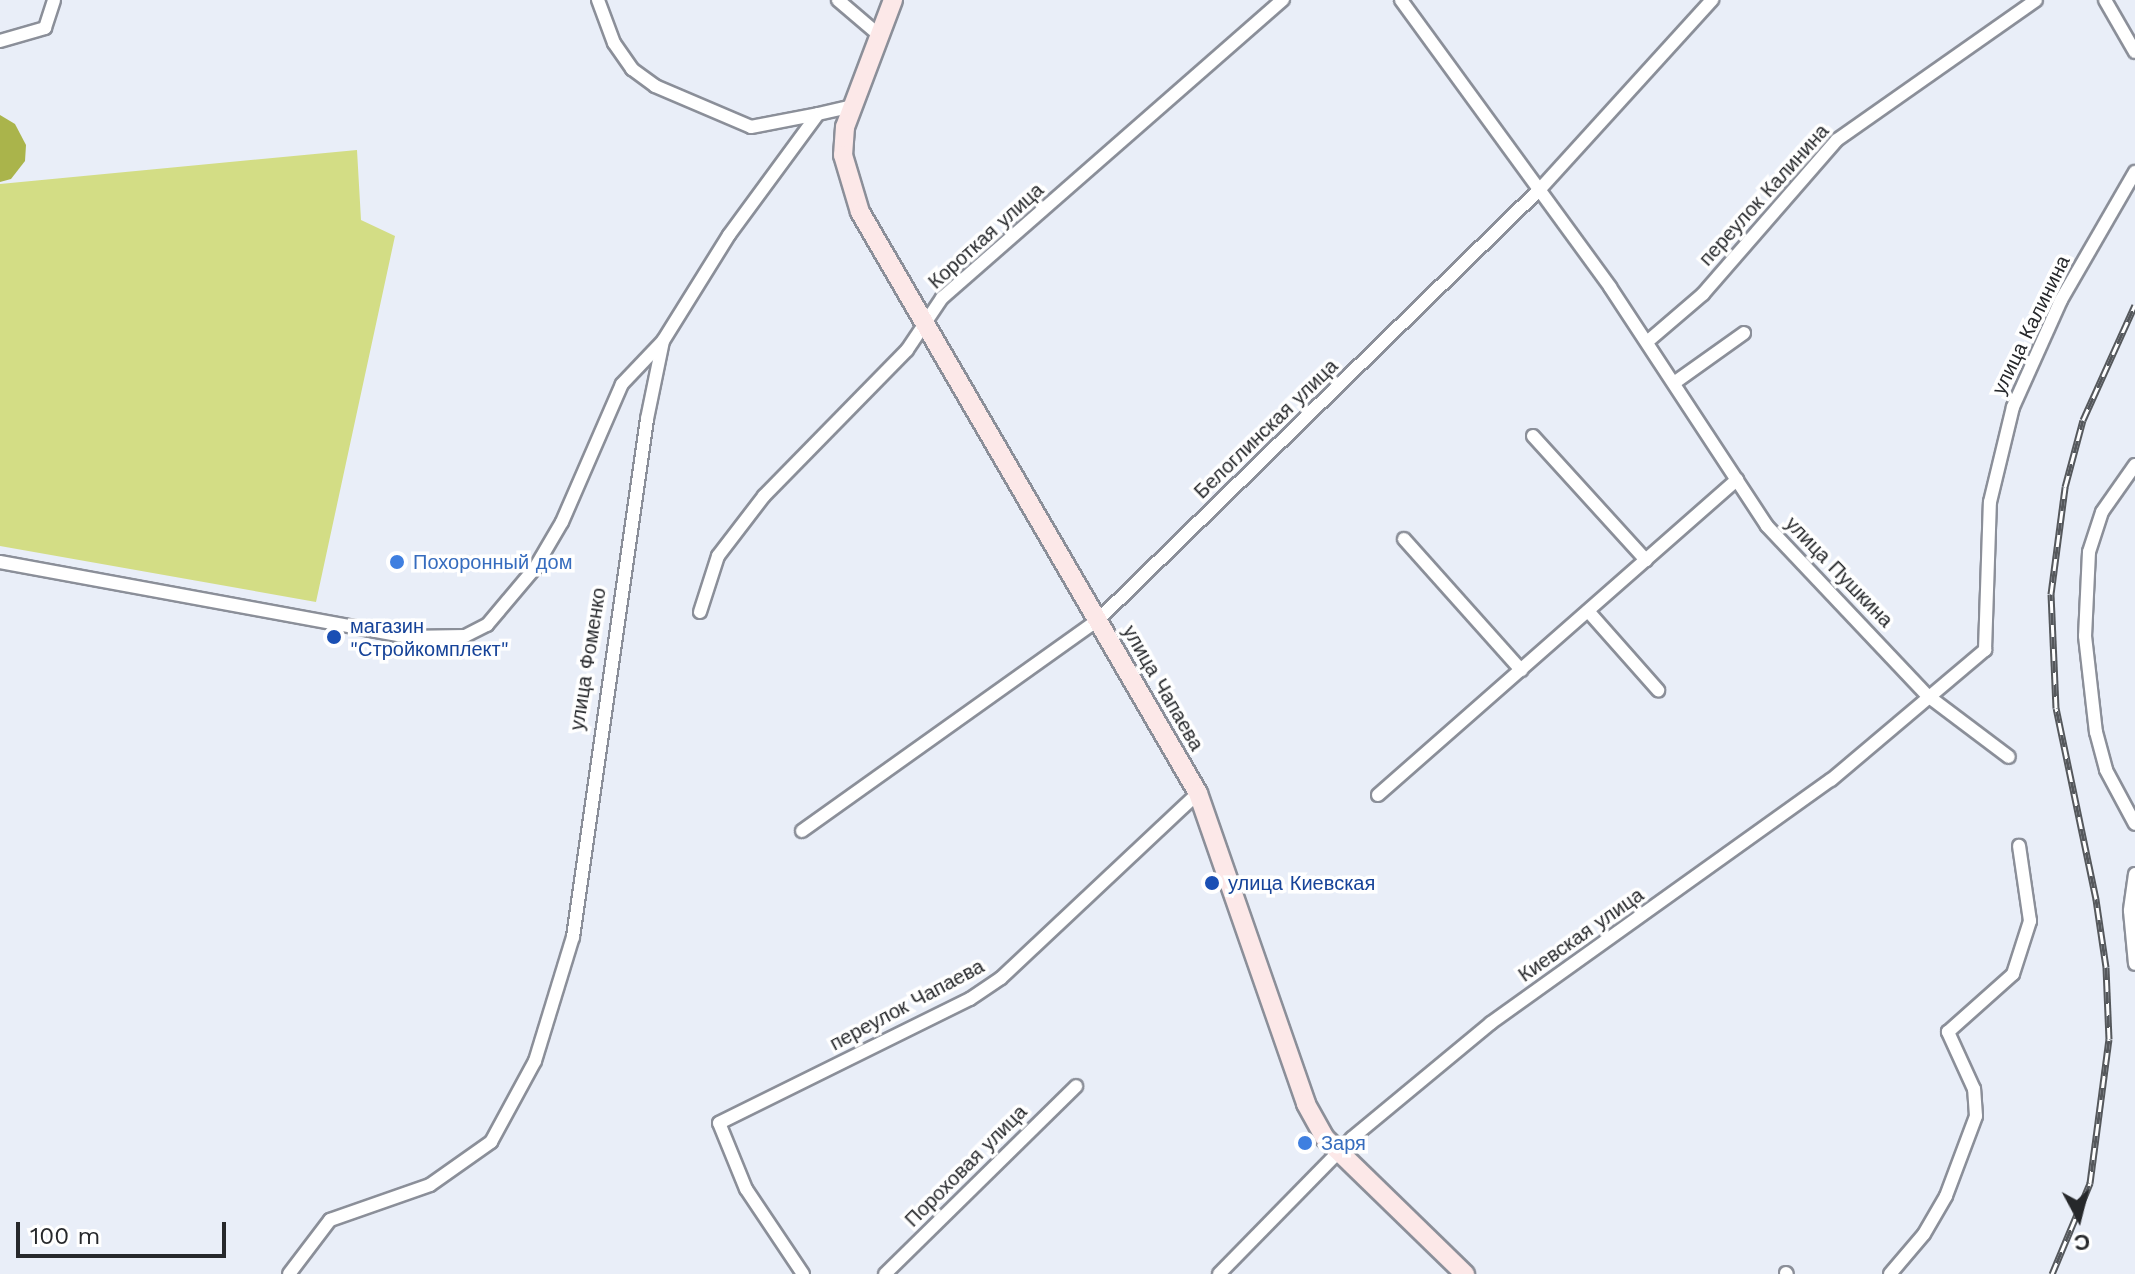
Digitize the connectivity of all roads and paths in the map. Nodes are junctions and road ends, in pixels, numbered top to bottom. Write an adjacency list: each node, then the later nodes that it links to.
1 (54, 0): 11 (street)
2 (598, 0): 14 (street)
3 (838, 0): 10 (street)
4 (893, 0): 10 (main road)
5 (1283, 0): 17 (street, Короткая улица)
6 (1401, 0): 16 (street, улица Пушкина)
7 (1712, 0): 16 (street, Белоглинская улица)
8 (2036, 0): 20 (street, переулок Калинина)
9 (2105, 0): 12 (street)
10 (879, 35): 13 (main road)
11 (0, 41)
12 (2135, 52)
13 (849, 107): 14 (street); 17 (main road, улица Чапаева)
14 (818, 114): 19 (street, улица Фоменко)
15 (2135, 172): 31 (street, улица Калинина)
16 (1540, 189): 20 (street, улица Пушкина); 30 (street, Белоглинская улица)
17 (925, 325): 29 (street, Короткая улица); 30 (main road, улица Чапаева)
18 (1744, 333): 21 (street)
19 (663, 341): 27 (street); 45 (street, улица Фоменко)
20 (1647, 342): 21 (street, улица Пушкина)
21 (1674, 383): 24 (street, улица Пушкина)
22 (1533, 436): 26 (street)
23 (2135, 465): 38 (street)
24 (1737, 480): 26 (street); 34 (street, улица Пушкина)
25 (1404, 539): 32 (street)
26 (1646, 560): 28 (street)
27 (0, 562)
28 (1588, 611): 32 (street); 33 (street)
29 (700, 612)
30 (1098, 620): 36 (main road, улица Чапаева); 39 (street, Белоглинская улица)
31 (1985, 650): 34 (street, Киевская улица)
32 (1521, 670): 37 (street)
33 (1658, 690)
34 (1928, 696): 35 (street, улица Пушкина); 44 (street, Киевская улица)
35 (2009, 757)
36 (1198, 793): 44 (main road, улица Чапаева); 46 (street, переулок Чапаева)
37 (1378, 795)
38 (2135, 824)
39 (802, 831)
40 (2019, 846): 50 (street)
41 (2135, 874): 42 (street)
42 (2135, 964)
43 (1076, 1086): 47 (street, Пороховая улица)
44 (1339, 1151): 48 (street, Киевская улица); 49 (main road, улица Чапаева)
45 (289, 1274)
46 (803, 1274)
47 (885, 1274)
48 (1219, 1274)
49 (1465, 1274)
50 (1890, 1274)

